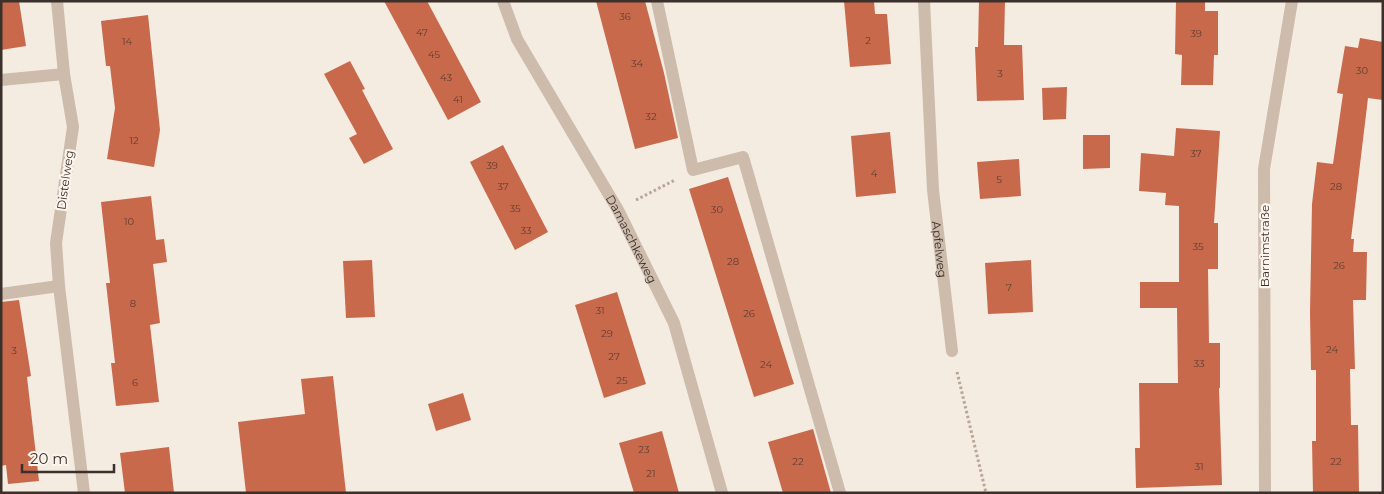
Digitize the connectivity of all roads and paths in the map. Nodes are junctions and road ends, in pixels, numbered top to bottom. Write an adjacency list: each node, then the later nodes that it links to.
1 (57, 1): 6 (street, Distelweg)
2 (503, 1): 9 (street, Damaschkeweg)
3 (657, 1): 8 (street)
4 (924, 1): 12 (street, Apfelweg)
5 (1292, 1): 17 (street, Barnimstraße)
6 (64, 74): 7 (street); 10 (street, Distelweg)
7 (1, 80)
8 (693, 170): 9 (path); 15 (street)
9 (618, 210): 14 (street, Damaschkeweg)
10 (59, 286): 11 (street); 13 (street, Distelweg)
11 (1, 294)
12 (952, 351): 16 (path)
13 (84, 493)
14 (722, 493)
15 (840, 493)
16 (986, 493)
17 (1265, 493)

